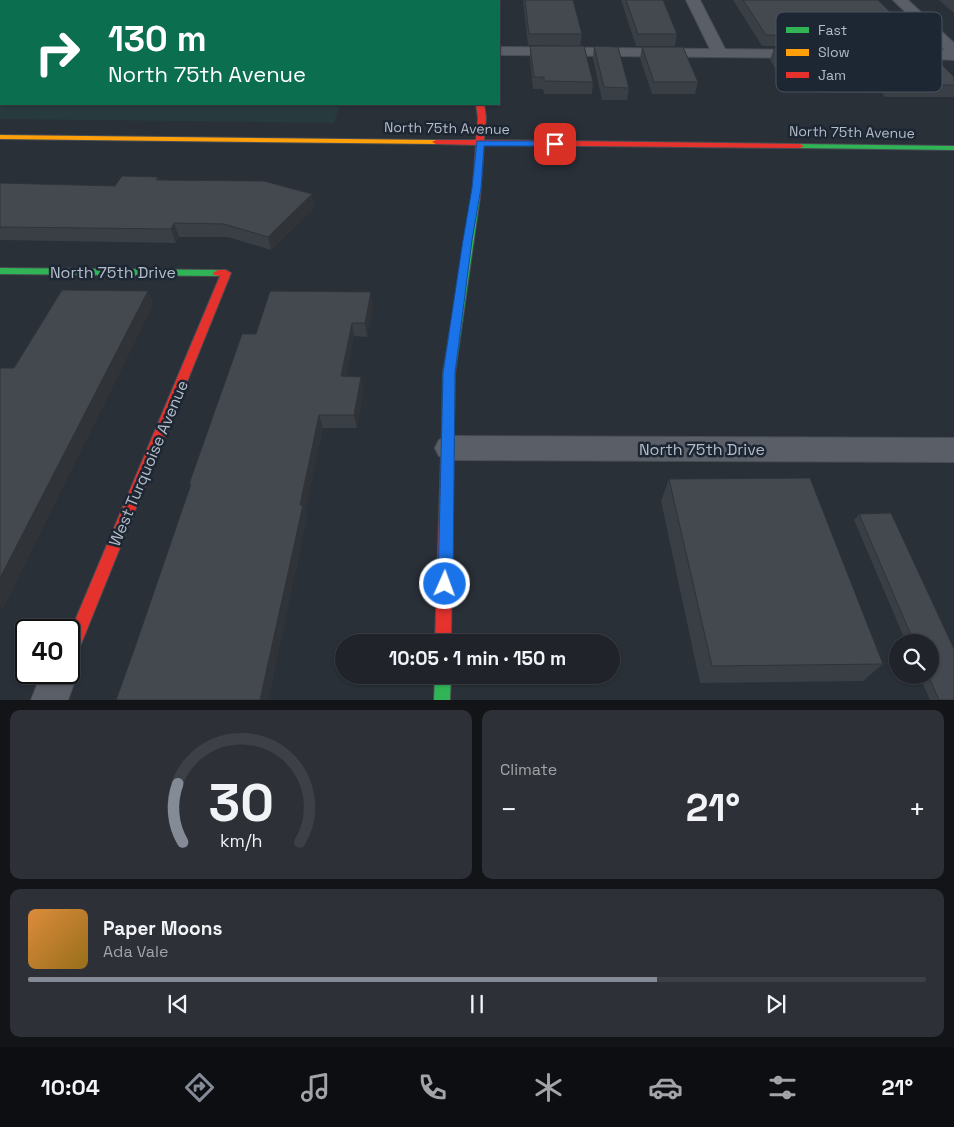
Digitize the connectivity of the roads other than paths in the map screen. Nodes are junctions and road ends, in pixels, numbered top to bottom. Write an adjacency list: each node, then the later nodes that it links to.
1 (693, 0): 6 (street)
2 (900, 0): 3 (street)
3 (912, 12)
4 (942, 41): 7 (street)
5 (500, 51): 6 (street)
6 (720, 53): 8 (street)
7 (954, 53)
8 (776, 54)
9 (480, 105): 11 (street)
10 (2, 139): 11 (street, North 75th Avenue)
11 (480, 143): 12 (street, North 75th Avenue); 15 (street)
12 (954, 148)
13 (0, 271): 14 (street, North 75th Drive)
14 (226, 273): 17 (street, West Turquoise Avenue)
15 (449, 448): 16 (street, North 75th Drive); 18 (street)
16 (954, 450)
17 (80, 626)
18 (444, 634)
19 (55, 684): 21 (street)
20 (442, 684): 22 (street)
21 (49, 700)
22 (442, 700)

